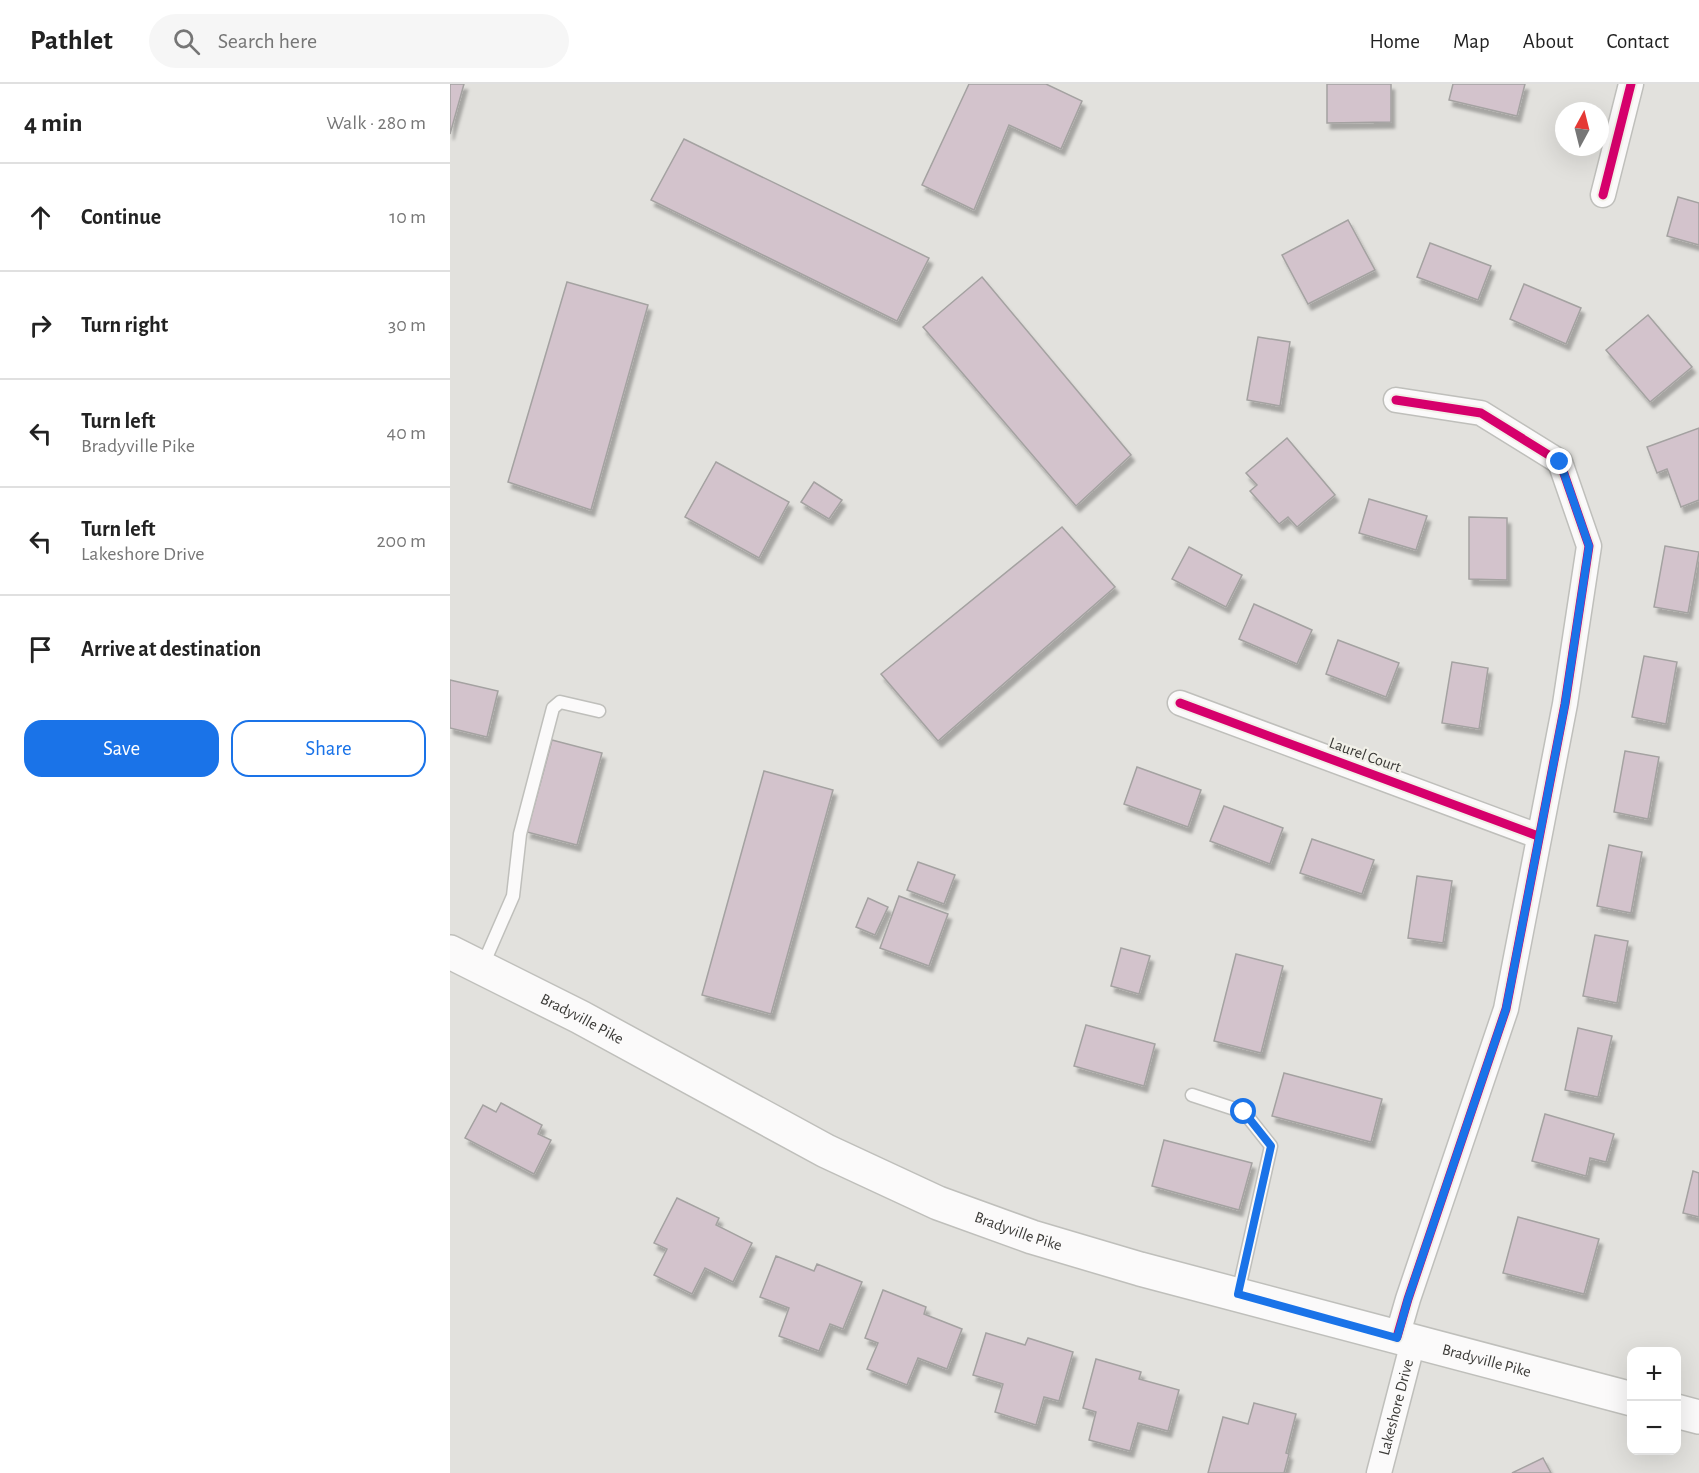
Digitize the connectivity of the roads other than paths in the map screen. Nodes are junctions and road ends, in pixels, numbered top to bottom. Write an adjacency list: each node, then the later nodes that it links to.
1 (1631, 84): 2 (street)
2 (1603, 195)
3 (1396, 400): 6 (street, Lakeshore Drive)
4 (1180, 703): 6 (street, Laurel Court)
5 (599, 711): 8 (lane)
6 (1538, 836): 11 (street, Lakeshore Drive)
7 (450, 952): 8 (main road, Bradyville Pike)
8 (481, 968): 10 (main road, Bradyville Pike)
9 (1192, 1095): 10 (lane)
10 (1238, 1294): 11 (main road, Bradyville Pike)
11 (1405, 1340): 12 (main road, Bradyville Pike); 15 (street, Lakeshore Drive)
12 (1627, 1398)
13 (1681, 1412): 14 (main road)
14 (1699, 1417)
15 (1379, 1473)

